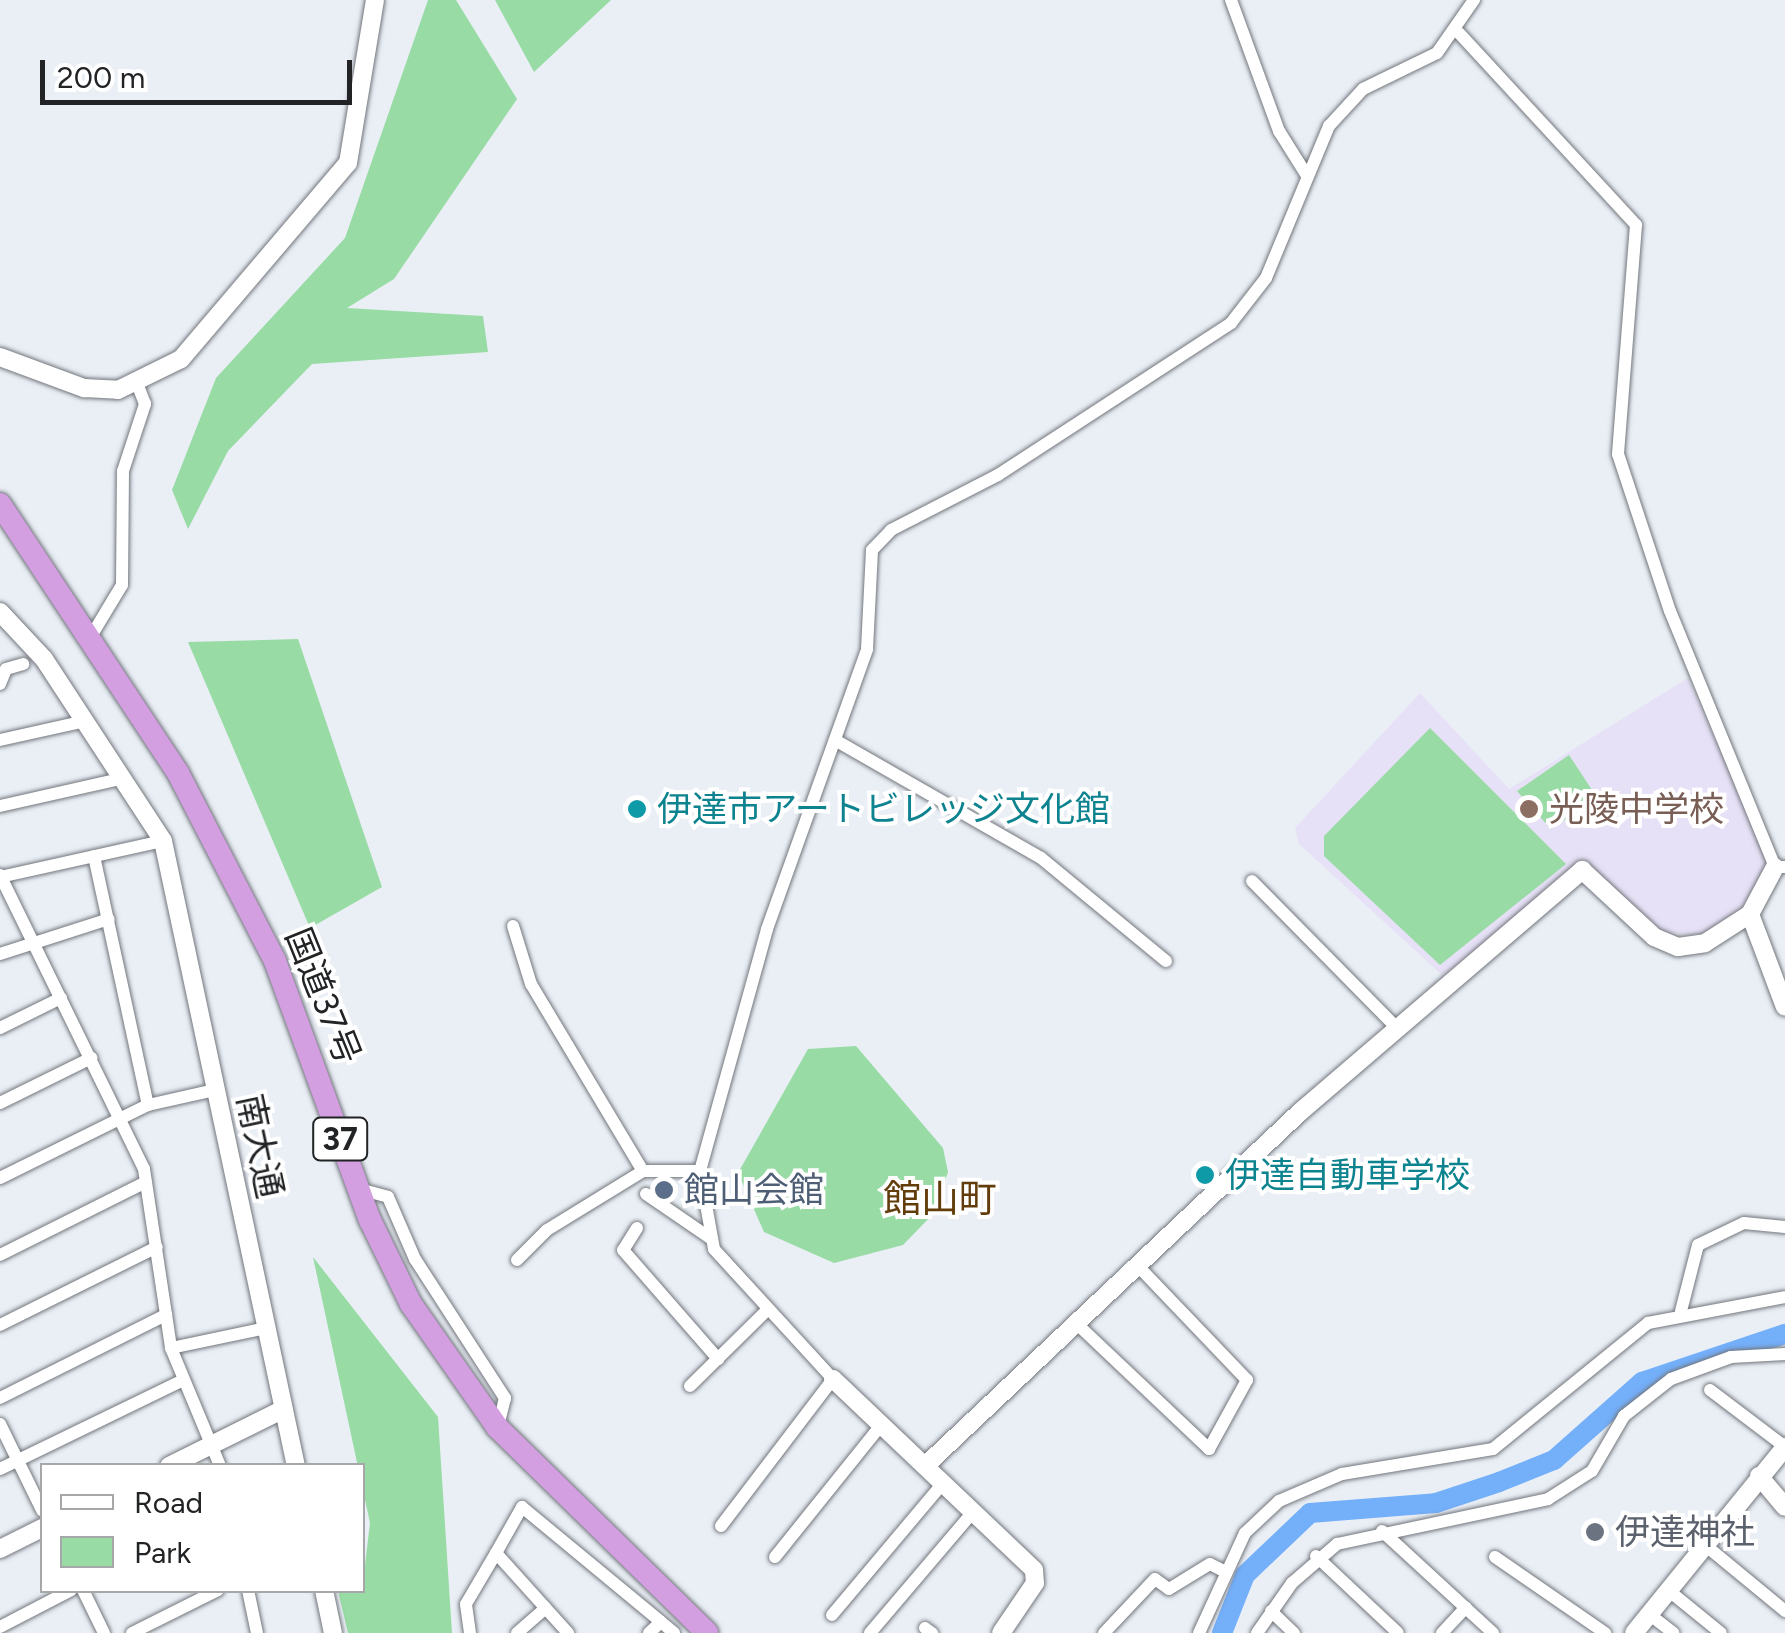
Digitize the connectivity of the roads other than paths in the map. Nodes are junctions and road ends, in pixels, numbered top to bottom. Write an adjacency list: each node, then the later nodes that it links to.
1 (375, 0): 7 (street)
2 (1231, 0): 5 (street)
3 (1474, 0): 4 (street)
4 (1459, 33): 5 (street); 20 (street)
5 (1306, 174): 15 (street)
6 (0, 357): 7 (street)
7 (138, 386): 10 (street)
8 (0, 504): 10 (highway, 国道37号 / 37)
9 (0, 612): 13 (street, 南大通)
10 (90, 638): 114 (highway, 国道37号 / 37)
11 (23, 664): 12 (street)
12 (0, 684)
13 (84, 721): 14 (street); 16 (street, 南大通)
14 (0, 740)
15 (836, 740): 28 (street); 39 (street)
16 (124, 778): 17 (street); 18 (street, 南大通)
17 (0, 806)
18 (162, 841): 19 (street); 34 (street, 南大通)
19 (94, 856): 21 (street); 24 (street)
20 (1780, 867): 23 (street)
21 (0, 876): 26 (street)
22 (1252, 881): 32 (street)
23 (1750, 914): 30 (street); 32 (street)
24 (109, 919): 26 (street); 36 (street)
25 (512, 926): 38 (street)
26 (32, 938): 27 (street); 29 (street)
27 (0, 954)
28 (1166, 961)
29 (61, 998): 31 (street); 33 (street)
30 (1785, 1007)
31 (0, 1028)
32 (1397, 1028): 49 (street)
33 (90, 1058): 35 (street); 37 (street)
34 (215, 1090): 36 (street); 56 (street, 南大通)
35 (0, 1103)
36 (148, 1104): 37 (street)
37 (120, 1119): 40 (street); 41 (street)
38 (644, 1171): 39 (street); 48 (street)
39 (700, 1171): 45 (street)
40 (0, 1178)
41 (146, 1182): 46 (street); 47 (street)
42 (646, 1194): 45 (street)
43 (1785, 1227): 52 (street)
44 (637, 1228): 59 (street)
45 (710, 1238): 51 (street)
46 (158, 1248): 53 (street); 55 (street)
47 (0, 1254)
48 (517, 1260)
49 (1138, 1266): 54 (street); 54 (street)
50 (1785, 1297): 52 (street)
51 (766, 1310): 59 (street); 60 (street)
52 (1680, 1311): 90 (street)
53 (166, 1315): 57 (street); 64 (street)
54 (1077, 1324): 74 (street)
55 (0, 1325)
56 (267, 1328): 57 (street); 65 (street, 南大通)
57 (171, 1348): 61 (street)
58 (1785, 1354): 83 (street)
59 (718, 1359): 62 (street)
60 (833, 1379): 67 (street); 81 (street)
61 (183, 1380): 68 (street); 70 (street)
62 (690, 1386)
63 (1710, 1390): 69 (street)
64 (0, 1398)
65 (284, 1409): 68 (street); 73 (street, 南大通)
66 (0, 1424): 70 (street)
67 (882, 1424): 74 (street); 89 (street)
68 (212, 1444): 71 (street); 72 (street)
69 (1785, 1446): 76 (street)
70 (18, 1460): 75 (street); 78 (street)
71 (175, 1463)
72 (219, 1463)
73 (295, 1463)
74 (925, 1466): 77 (street)
75 (0, 1470)
76 (1759, 1476): 79 (street); 84 (street)
77 (943, 1484): 80 (street); 101 (street)
78 (40, 1506)
79 (1785, 1506)
80 (974, 1511): 115 (street); 116 (street)
81 (721, 1526)
82 (40, 1529): 85 (street)
83 (1382, 1530): 87 (street); 97 (street)
84 (1705, 1545): 91 (street); 100 (street)
85 (0, 1549)
86 (496, 1553): 98 (street); 103 (street); 109 (street)
87 (1316, 1556): 99 (street); 121 (street)
88 (1494, 1557): 124 (street)
89 (775, 1558)
90 (1222, 1570): 117 (street); 118 (street)
91 (1668, 1590): 102 (street); 127 (street)
92 (65, 1593): 104 (street)
93 (84, 1593): 105 (street)
94 (212, 1593): 106 (street)
95 (249, 1593): 107 (street)
96 (325, 1593): 108 (street)
97 (1466, 1607): 122 (street); 123 (street)
98 (546, 1608): 110 (street); 111 (street)
99 (1271, 1610): 119 (street); 120 (street)
100 (1785, 1612)
101 (832, 1614)
102 (1650, 1614): 125 (street); 126 (street)
103 (662, 1622): 112 (street); 113 (street)
104 (0, 1627)
105 (104, 1633)
106 (132, 1633)
107 (257, 1633)
108 (334, 1633)
109 (470, 1633)
110 (517, 1633)
111 (568, 1633)
112 (649, 1633)
113 (674, 1633)
114 (707, 1633)
115 (870, 1633)
116 (1001, 1633)
117 (1104, 1633)
118 (1198, 1633)
119 (1257, 1633)
120 (1294, 1633)
121 (1398, 1633)
122 (1442, 1633)
123 (1493, 1633)
124 (1605, 1633)
125 (1634, 1633)
126 (1673, 1633)
127 (1721, 1633)

